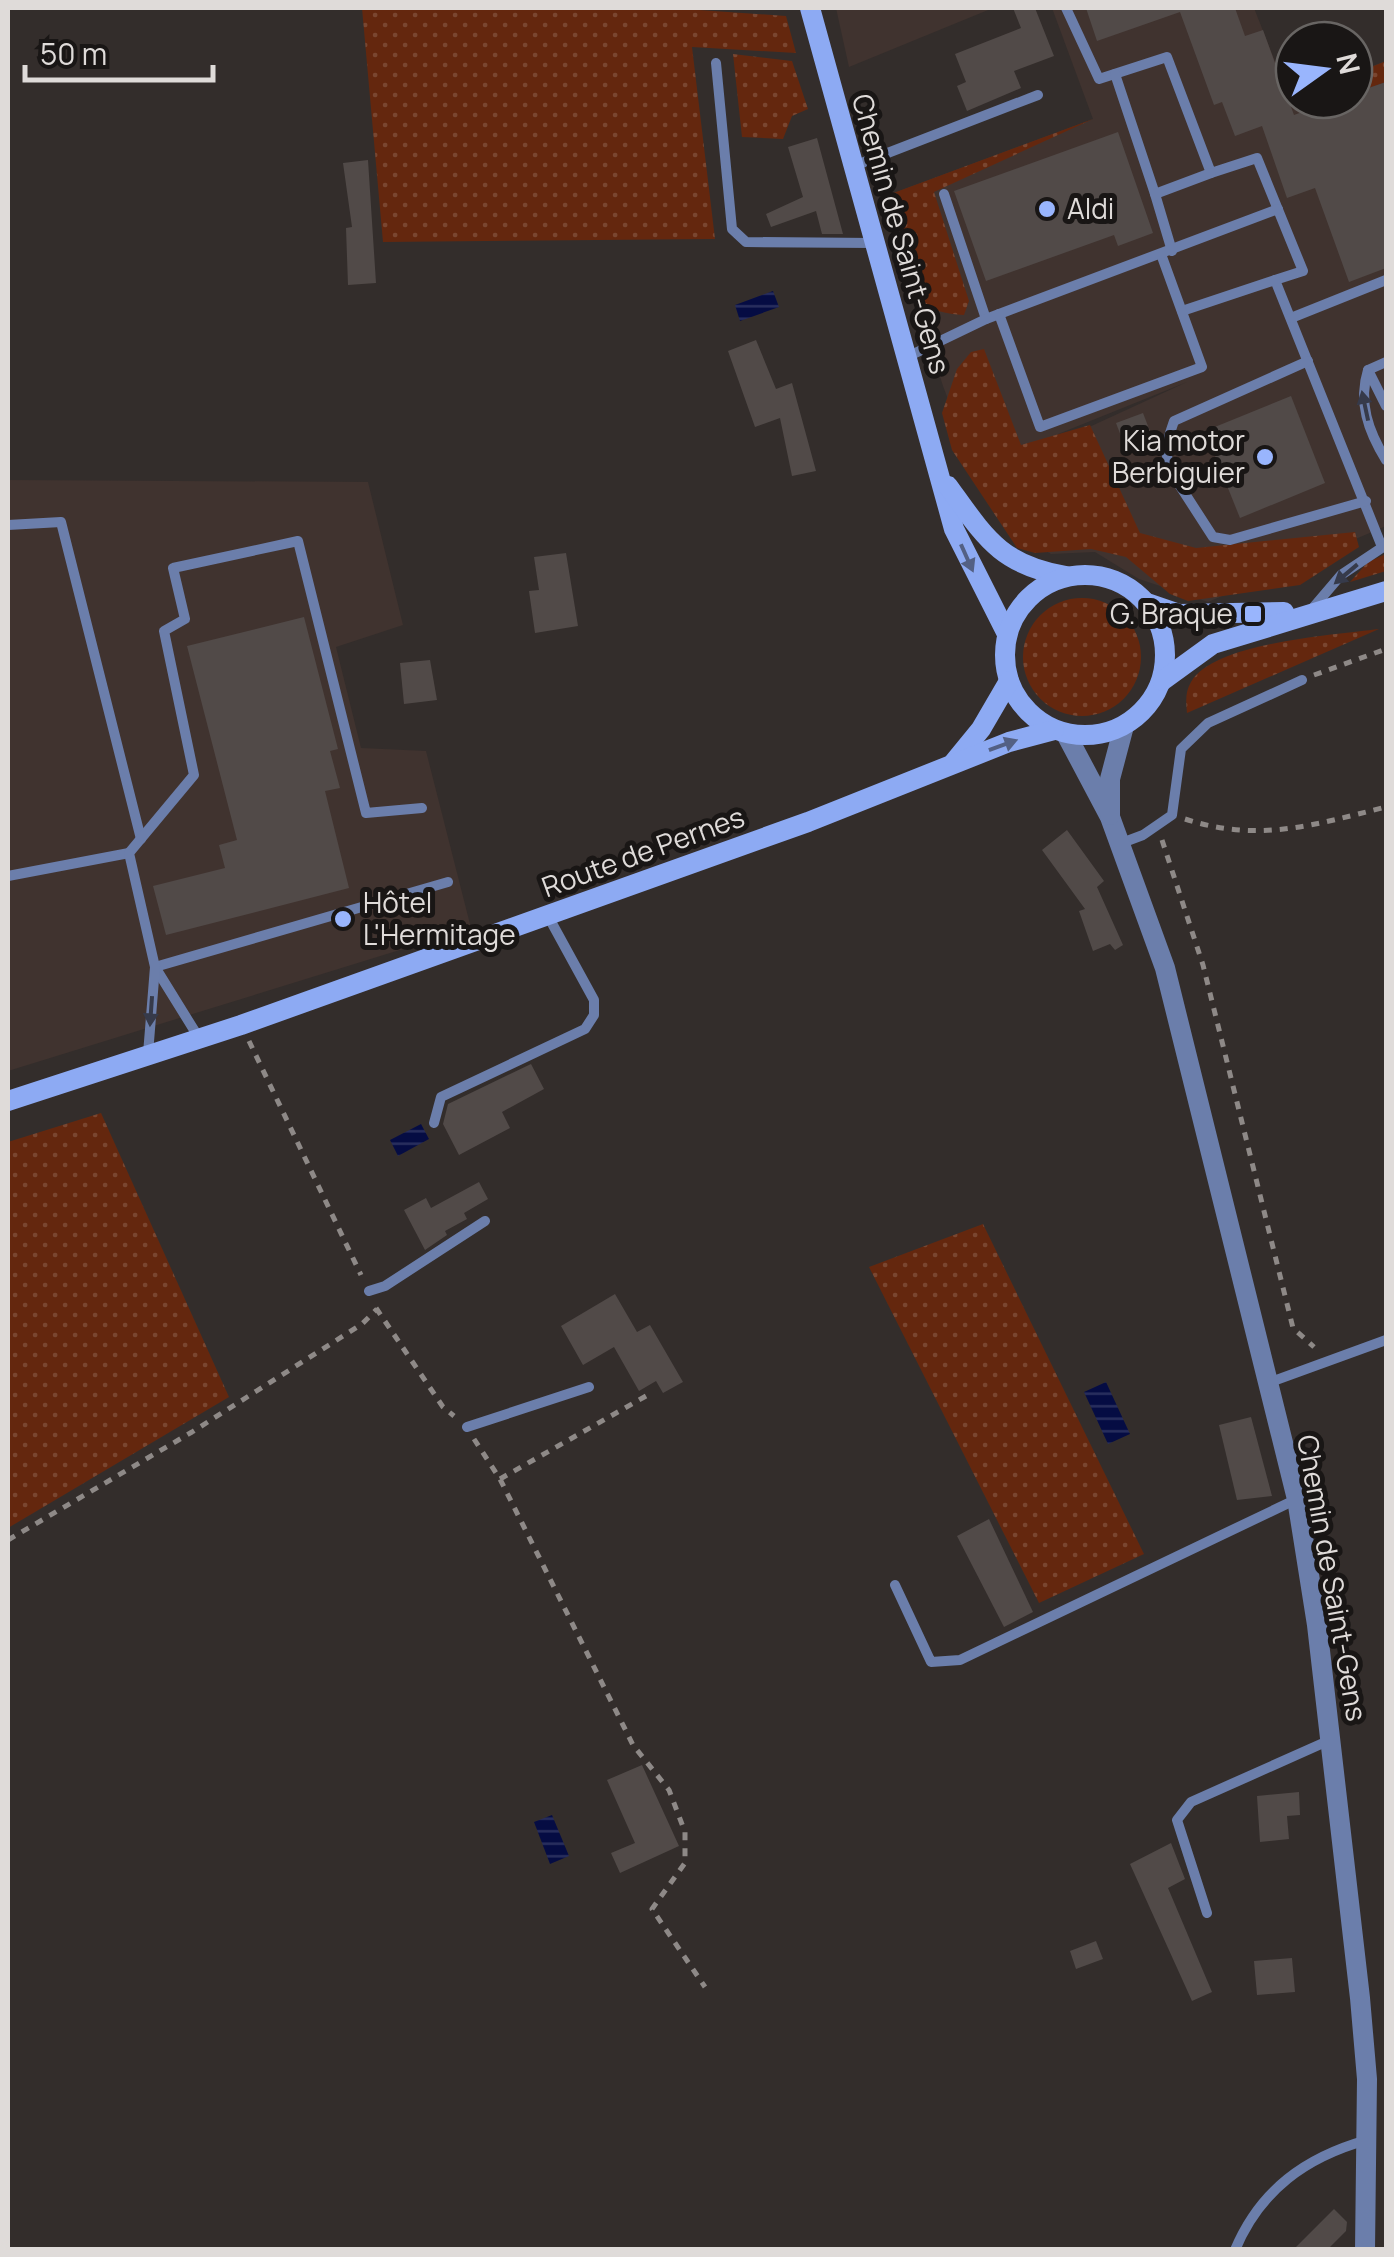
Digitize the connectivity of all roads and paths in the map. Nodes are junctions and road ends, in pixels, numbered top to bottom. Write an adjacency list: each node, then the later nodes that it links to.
1 (810, 8): 6 (main road, Chemin de Saint-Gens)
2 (1066, 8): 4 (lane)
3 (716, 63): 11 (lane)
4 (1114, 74): 7 (lane); 9 (lane)
5 (1038, 95): 6 (lane)
6 (853, 166): 11 (main road, Chemin de Saint-Gens)
7 (1211, 174): 9 (lane); 10 (lane)
8 (944, 194): 18 (lane)
9 (1155, 194): 12 (lane)
10 (1278, 209): 12 (lane); 13 (lane)
11 (874, 244): 19 (main road, Chemin de Saint-Gens)
12 (1167, 252): 15 (lane); 16 (lane)
13 (1275, 280): 15 (lane); 17 (lane)
14 (1386, 280): 17 (lane)
15 (1182, 311): 16 (lane)
16 (998, 314): 18 (lane)
17 (1291, 318): 20 (lane)
18 (986, 319): 19 (lane)
19 (906, 357): 25 (main road, Chemin de Saint-Gens)
20 (1308, 361): 26 (lane); 26 (lane)
21 (1386, 362): 22 (lane)
22 (1368, 370): 23 (lane); 24 (lane, one-way to 22)
23 (1386, 406)
24 (1386, 460)
25 (942, 476): 29 (main road, Chemin de Saint-Gens); 33 (main road, Chemin de Saint-Gens, one-way to 33)
26 (1366, 501): 28 (lane)
27 (8, 525): 46 (lane)
28 (1384, 546): 32 (lane, one-way to 32)
29 (1068, 576): 31 (main road); 33 (main road)
30 (1386, 591): 32 (main road)
31 (1147, 604): 32 (main road); 37 (main road)
32 (1311, 610): 37 (main road)
33 (1007, 634): 35 (main road)
34 (1386, 649): 36 (path)
35 (1009, 680): 39 (main road); 40 (main road, Route de Pernes)
36 (1302, 680): 43 (lane)
37 (1162, 681): 38 (main road)
38 (1124, 726): 39 (main road); 44 (street, Chemin de Saint-Gens)
39 (1060, 732): 40 (main road, Route de Pernes, one-way to 39); 44 (street, Chemin de Saint-Gens)
40 (953, 763): 51 (main road, Route de Pernes)
41 (1386, 807): 43 (path)
42 (422, 808): 46 (lane)
43 (1172, 814): 45 (lane)
44 (1110, 816): 47 (street, Chemin de Saint-Gens)
45 (1156, 826): 47 (lane); 62 (path)
46 (141, 838): 48 (lane)
47 (1118, 844): 63 (street, Chemin de Saint-Gens)
48 (129, 853): 49 (lane); 52 (lane)
49 (8, 876)
50 (448, 882): 52 (lane)
51 (548, 915): 53 (main road, Route de Pernes); 57 (lane)
52 (154, 967): 54 (lane); 55 (lane, one-way to 55)
53 (241, 1025): 54 (main road, Route de Pernes); 59 (path)
54 (200, 1038): 55 (main road, Route de Pernes)
55 (148, 1054): 56 (main road, Route de Pernes)
56 (8, 1101)
57 (434, 1123)
58 (485, 1221): 59 (lane)
59 (368, 1291): 60 (path)
60 (377, 1309): 66 (path); 69 (path)
61 (1386, 1340): 62 (lane)
62 (1331, 1363): 63 (lane)
63 (1268, 1384): 68 (street, Chemin de Saint-Gens)
64 (589, 1387): 66 (lane)
65 (653, 1392): 67 (path)
66 (467, 1427): 67 (path)
67 (500, 1480): 73 (path)
68 (1296, 1499): 70 (lane); 71 (street, Chemin de Saint-Gens)
69 (8, 1540)
70 (895, 1585)
71 (1332, 1739): 72 (lane); 74 (street, Chemin de Saint-Gens)
72 (1208, 1913)
73 (705, 1986)
74 (1368, 2140): 75 (lane); 76 (street, Chemin de Saint-Gens)
75 (1235, 2250)
76 (1365, 2250)

